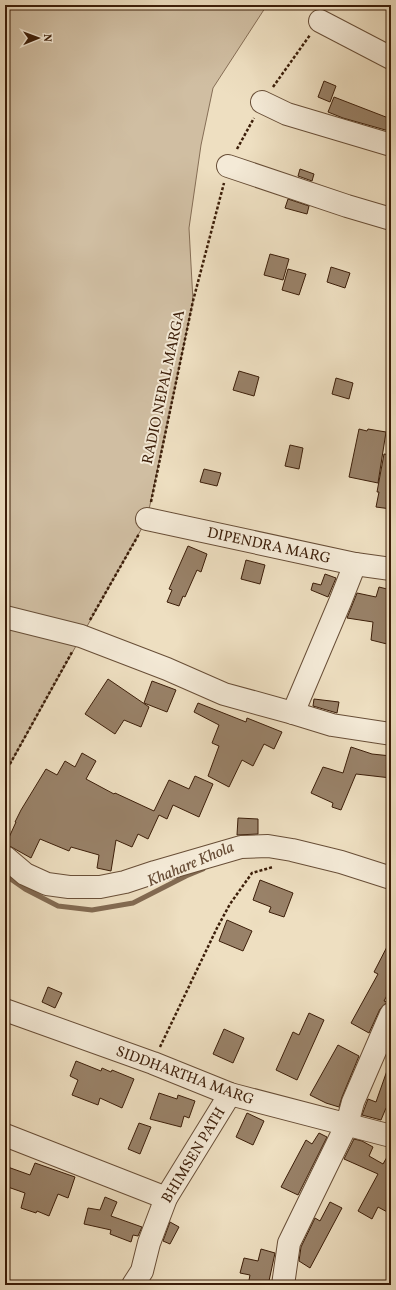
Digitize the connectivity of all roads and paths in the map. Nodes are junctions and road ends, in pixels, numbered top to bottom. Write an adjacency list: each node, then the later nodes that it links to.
1 (320, 22): 2 (street); 3 (path, RADIO NEPAL MARGA)
2 (391, 58)
3 (262, 102): 4 (street); 5 (path, RADIO NEPAL MARGA)
4 (391, 145)
5 (228, 166): 6 (street); 7 (path, RADIO NEPAL MARGA)
6 (391, 219)
7 (147, 519): 8 (street, DIPENDRA MARG); 11 (path, RADIO NEPAL MARGA)
8 (355, 564): 9 (street, DIPENDRA MARG); 12 (street)
9 (391, 569)
10 (5, 617): 11 (street)
11 (81, 636): 12 (street); 14 (path, RADIO NEPAL MARGA)
12 (294, 713): 13 (street)
13 (391, 734)
14 (5, 773)
15 (5, 857): 17 (street)
16 (275, 867): 20 (path)
17 (391, 878)
18 (5, 1010): 20 (street, SIDDHARTHA MARG)
19 (391, 1014): 22 (street)
20 (152, 1063): 21 (street, SIDDHARTHA MARG)
21 (230, 1094): 22 (street, SIDDHARTHA MARG); 25 (street, BHIMSEN PATH)
22 (347, 1124): 24 (street, SIDDHARTHA MARG); 27 (street)
23 (5, 1135): 25 (street)
24 (391, 1136)
25 (166, 1198): 26 (street, BHIMSEN PATH)
26 (134, 1285)
27 (283, 1285)

